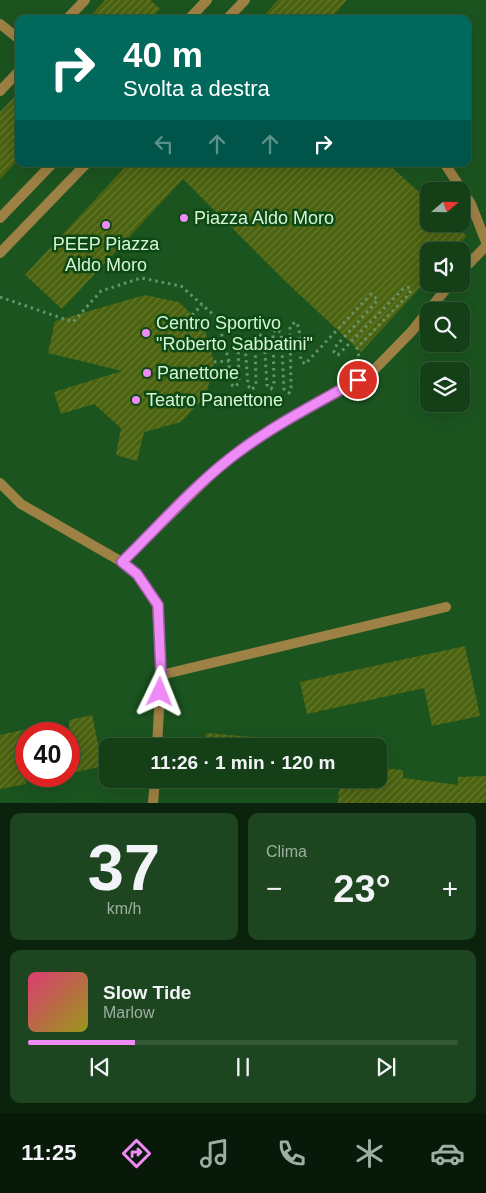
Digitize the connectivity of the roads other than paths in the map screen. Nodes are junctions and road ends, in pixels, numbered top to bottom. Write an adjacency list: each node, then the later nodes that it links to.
1 (85, 0): 4 (street)
2 (207, 0): 5 (street)
3 (245, 0): 6 (street)
4 (71, 15)
5 (193, 15)
6 (231, 15)
7 (0, 24): 8 (street)
8 (15, 36)
9 (15, 75): 10 (street)
10 (0, 91)
11 (49, 167): 14 (street)
12 (83, 167): 17 (street)
13 (448, 167): 15 (street)
14 (0, 218)
15 (486, 242)
16 (486, 246): 18 (street)
17 (0, 253)
18 (470, 263)
19 (444, 292): 21 (street)
20 (0, 483): 21 (street)
21 (122, 562): 23 (street)
22 (446, 607): 23 (street)
23 (161, 674): 24 (street)
24 (157, 738)
25 (154, 788): 26 (street)
26 (153, 803)

